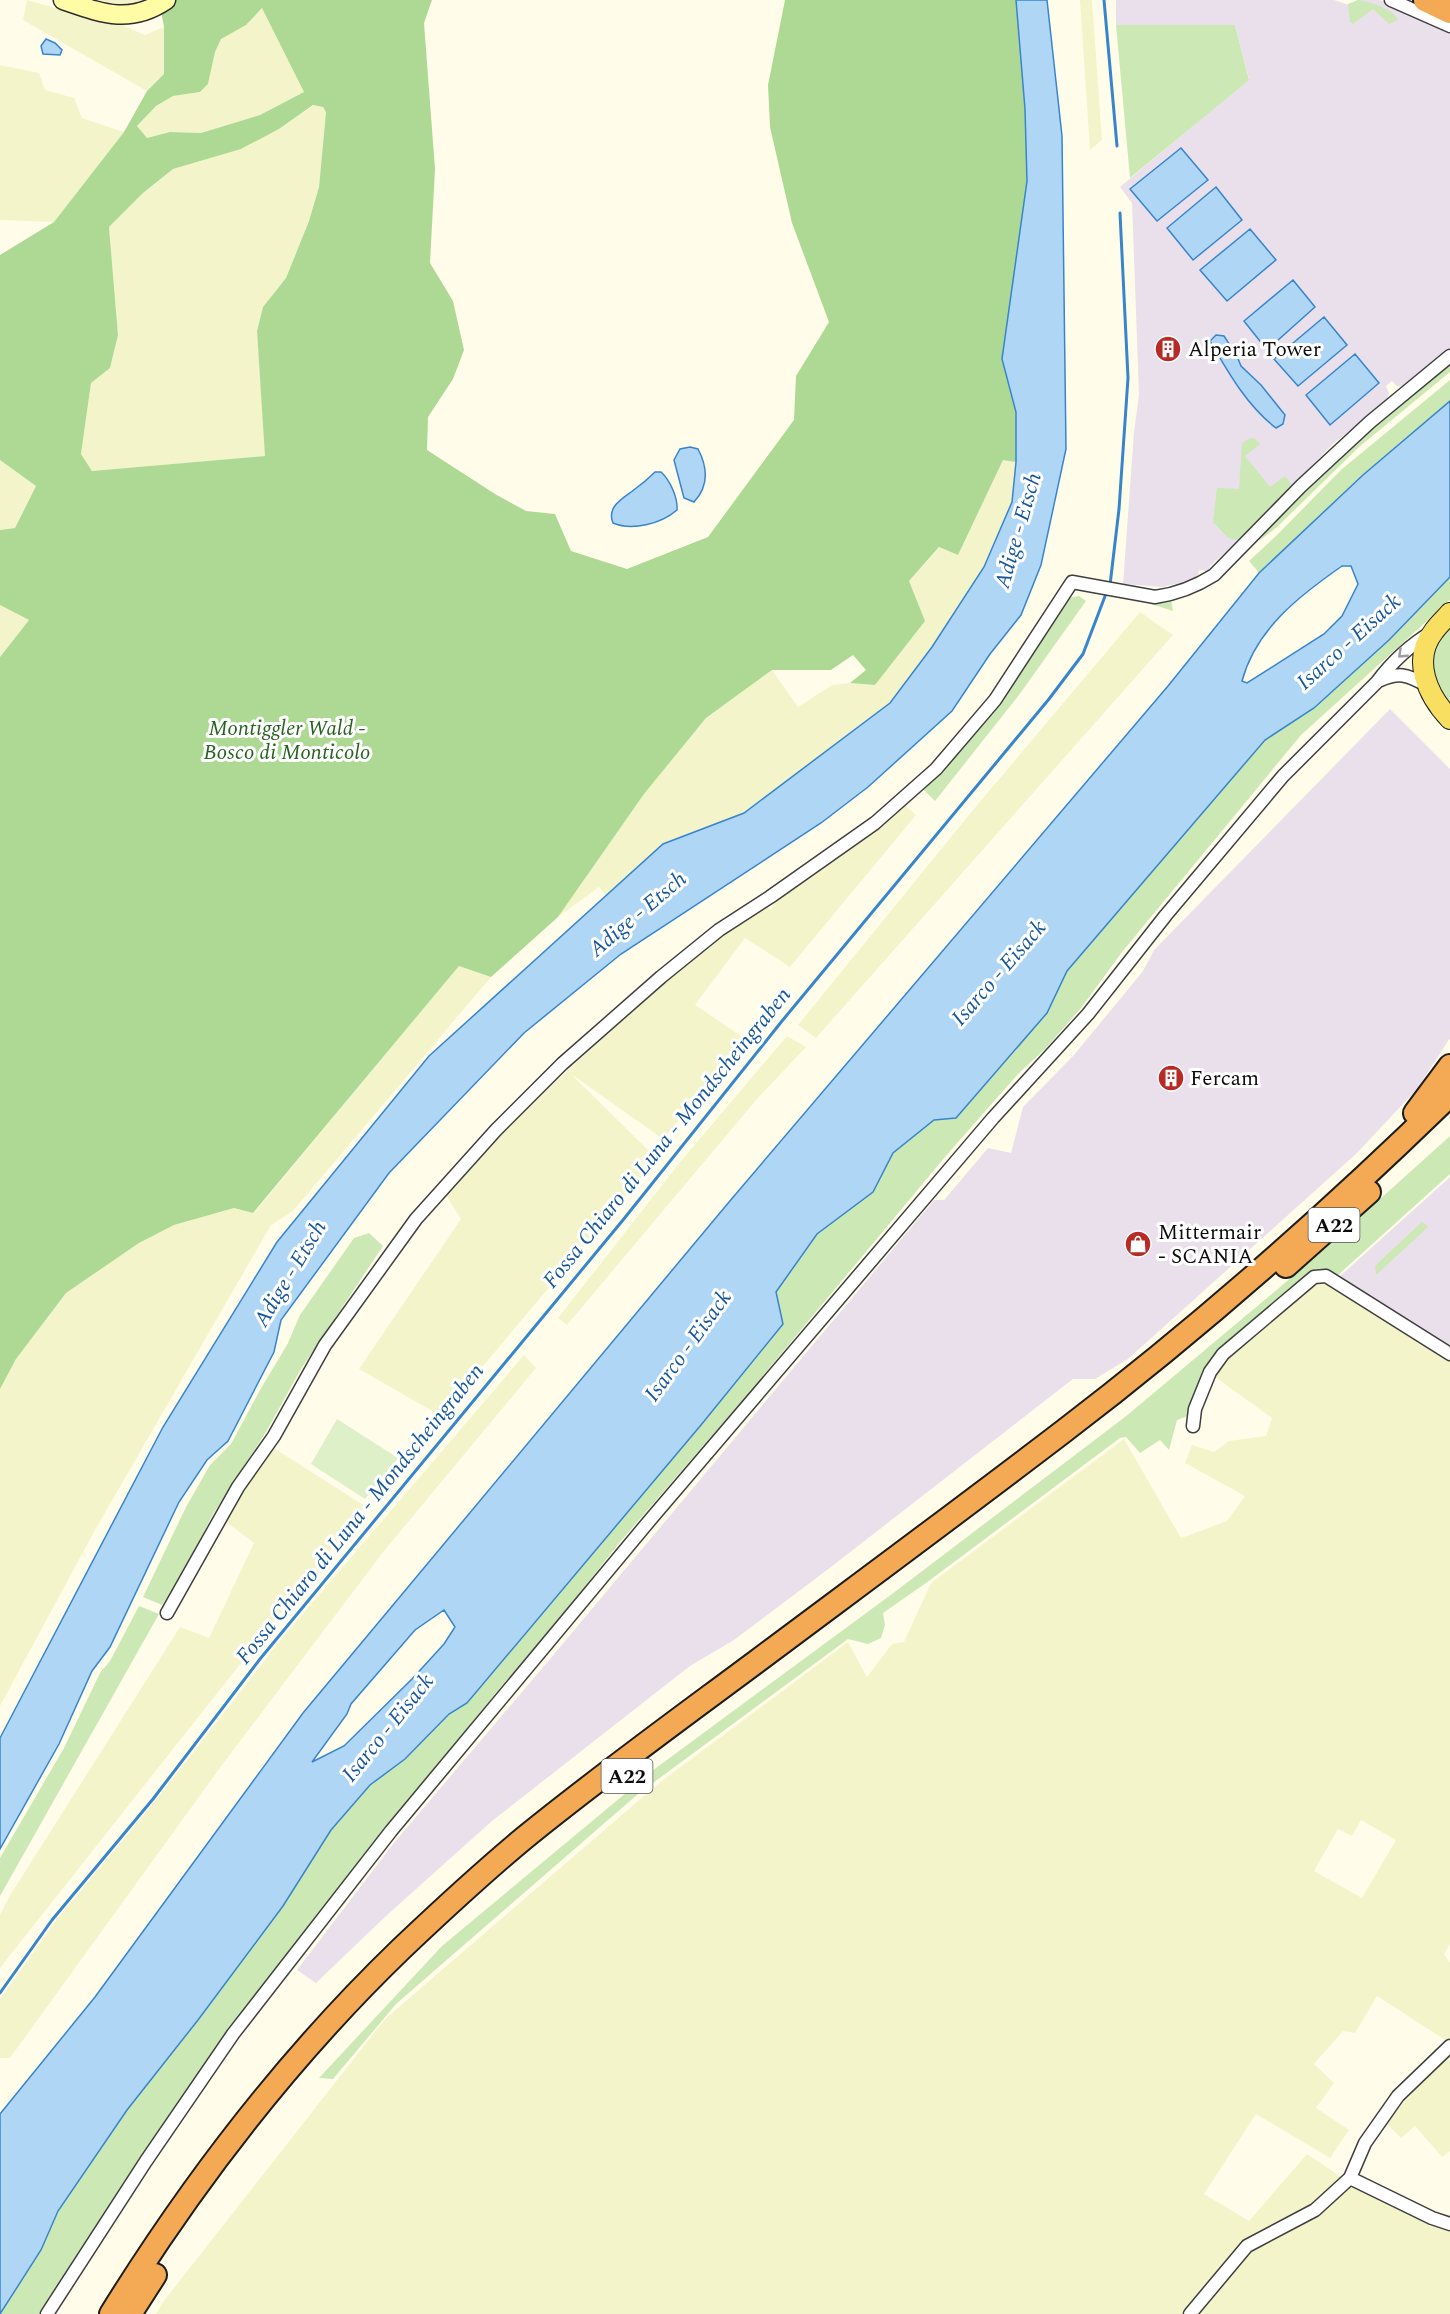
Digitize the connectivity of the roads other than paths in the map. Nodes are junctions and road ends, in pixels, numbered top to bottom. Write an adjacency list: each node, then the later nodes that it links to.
1 (63, 0): 2 (main road)
2 (166, 0)
3 (1392, 0): 6 (street)
4 (1425, 0): 5 (highway)
5 (1450, 12)
6 (1450, 26)
7 (1450, 356): 19 (street)
8 (1450, 613): 9 (main road)
9 (1433, 632): 10 (street, one-way to 10); 11 (main road)
10 (1377, 682): 11 (street); 23 (street)
11 (1426, 685): 12 (main road)
12 (1450, 719)
13 (1450, 1066): 16 (highway)
14 (1450, 1095): 16 (highway, A22)
15 (1450, 1114): 25 (highway, A22)
16 (1384, 1159): 24 (highway, A22)
17 (1450, 1354): 18 (street)
18 (1193, 1426)
19 (167, 1613)
20 (1450, 2046): 21 (street)
21 (1350, 2178): 22 (street); 26 (street)
22 (1450, 2224)
23 (47, 2314)
24 (111, 2314)
25 (130, 2314)
26 (1190, 2314)

